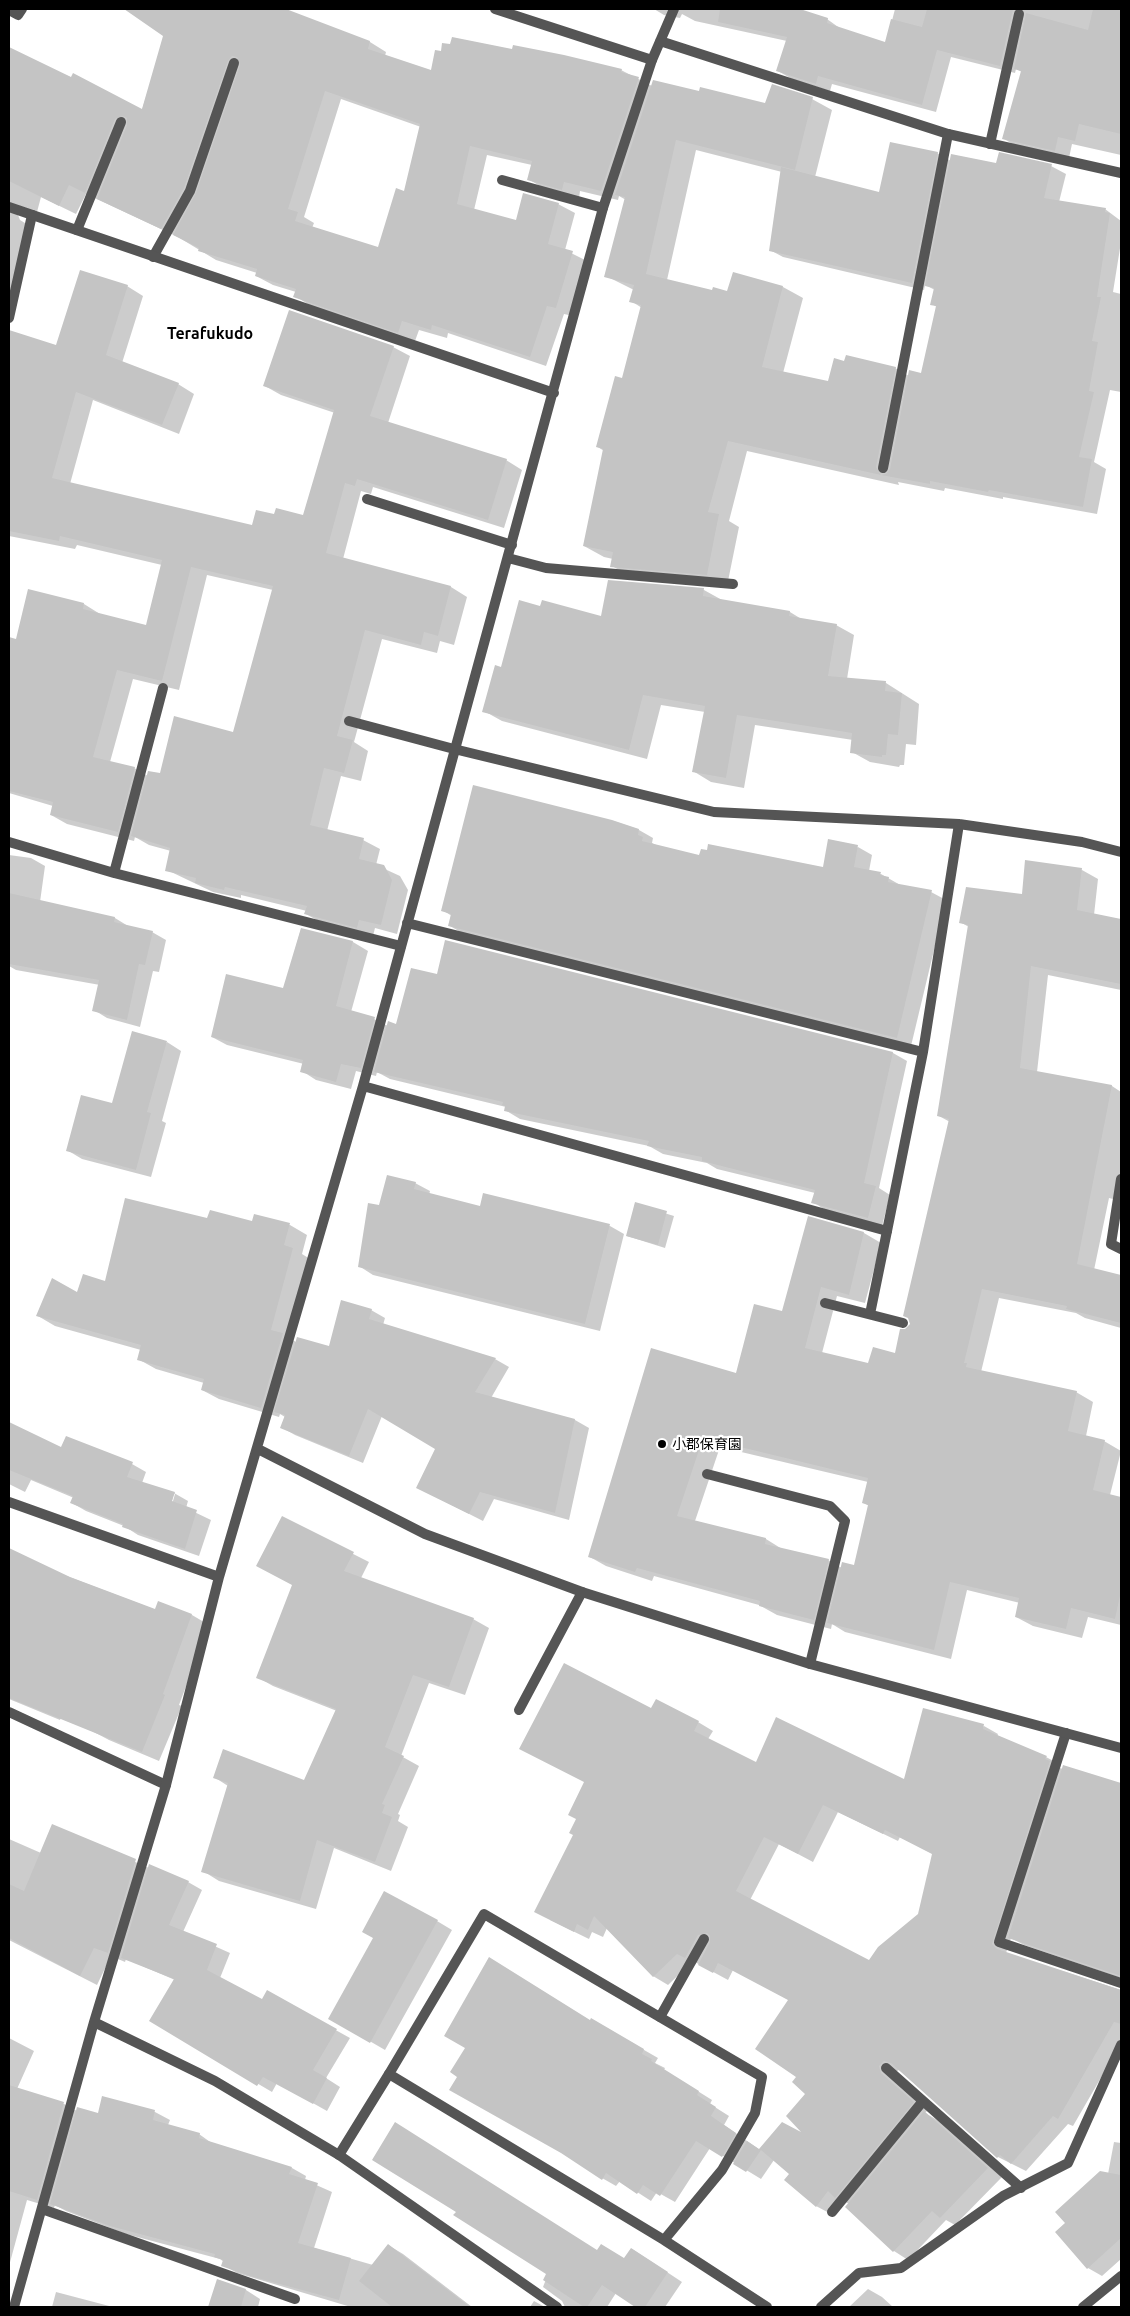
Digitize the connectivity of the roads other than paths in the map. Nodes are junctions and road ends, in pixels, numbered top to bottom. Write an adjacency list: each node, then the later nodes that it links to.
1 (22, 9): 4 (street)
2 (495, 9): 7 (street)
3 (674, 9): 6 (street)
4 (9, 10)
5 (1019, 14): 11 (street)
6 (660, 41): 7 (street); 10 (street)
7 (652, 60): 15 (street)
8 (234, 63): 18 (street)
9 (121, 122): 17 (street)
10 (948, 134): 11 (street); 21 (street)
11 (990, 144): 12 (street)
12 (1121, 173)
13 (502, 180): 15 (street)
14 (9, 207): 16 (street)
15 (604, 208): 20 (street)
16 (32, 215): 17 (street); 19 (street)
17 (77, 230): 18 (street)
18 (153, 257): 20 (street)
19 (9, 318)
20 (554, 393): 23 (street)
21 (883, 468)
22 (367, 499): 23 (street)
23 (512, 544): 24 (street)
24 (508, 558): 25 (street); 28 (street)
25 (733, 584)
26 (163, 688): 32 (street)
27 (349, 721): 28 (street)
28 (454, 749): 29 (street); 33 (street)
29 (959, 824): 31 (street); 35 (street)
30 (9, 842): 32 (street)
31 (1121, 852)
32 (114, 873): 34 (street)
33 (407, 923): 34 (street); 35 (street)
34 (401, 946): 36 (street)
35 (923, 1052): 38 (street)
36 (363, 1086): 38 (street); 43 (street)
37 (1121, 1179): 39 (street)
38 (887, 1231): 41 (street)
39 (1121, 1249)
40 (825, 1303): 41 (street)
41 (870, 1314): 42 (street)
42 (902, 1323)
43 (258, 1449): 46 (street); 47 (street)
44 (707, 1474): 48 (street)
45 (9, 1502): 46 (street)
46 (220, 1577): 53 (street)
47 (582, 1592): 48 (street); 49 (street)
48 (810, 1664): 51 (street)
49 (519, 1710)
50 (9, 1712): 53 (street)
51 (1066, 1733): 52 (street); 55 (street)
52 (1121, 1748)
53 (166, 1785): 57 (street)
54 (704, 1939): 56 (street)
55 (1121, 1983)
56 (660, 2017): 60 (street); 66 (street)
57 (94, 2022): 62 (street); 64 (street)
58 (1121, 2045): 63 (street)
59 (886, 2068): 61 (street)
60 (389, 2074): 62 (street); 66 (street)
61 (923, 2101): 63 (street); 65 (street)
62 (339, 2155): 70 (street)
63 (1021, 2188): 72 (street)
64 (42, 2209): 68 (street); 69 (street)
65 (832, 2212)
66 (664, 2240): 71 (street)
67 (1121, 2276): 73 (street)
68 (295, 2299)
69 (11, 2307)
70 (557, 2307)
71 (767, 2307)
72 (821, 2307)
73 (1083, 2307)

